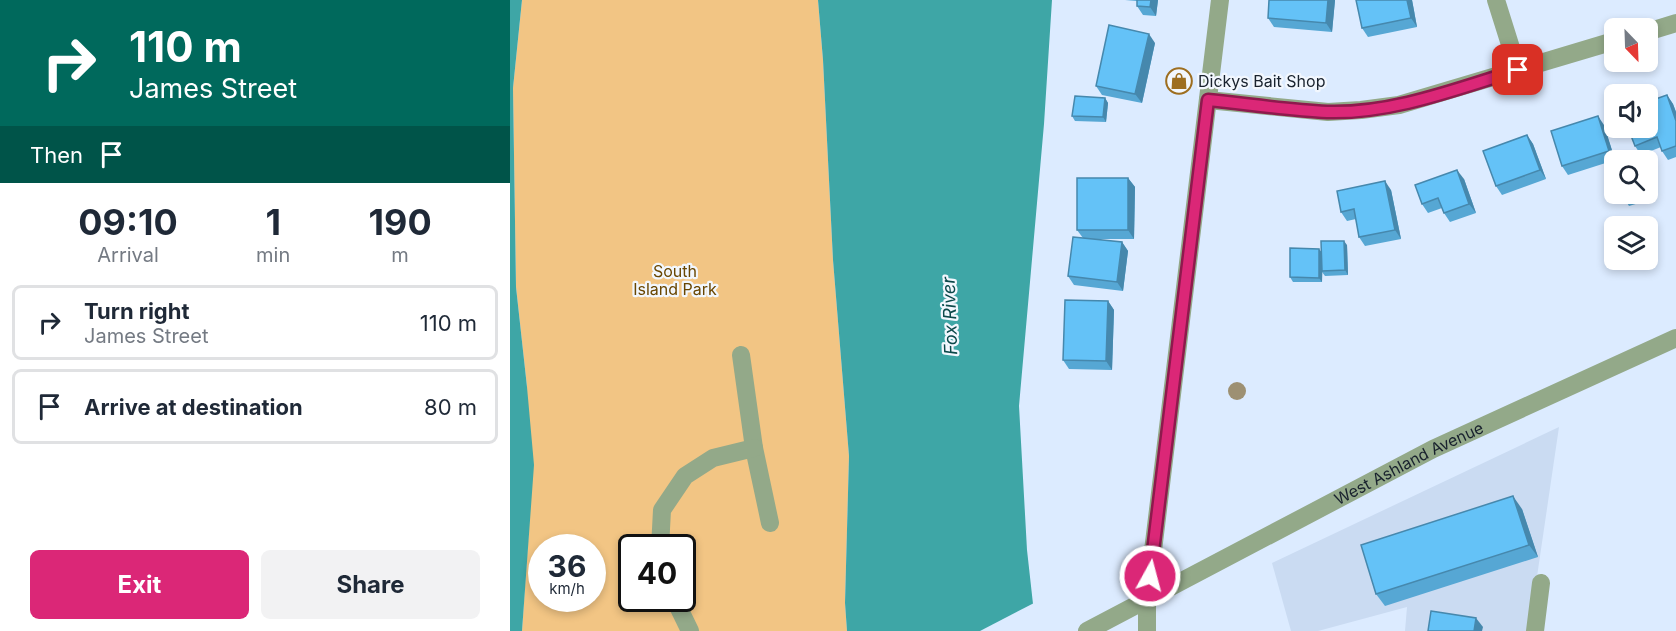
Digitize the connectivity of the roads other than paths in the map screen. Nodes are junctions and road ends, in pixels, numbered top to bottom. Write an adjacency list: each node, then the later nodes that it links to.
1 (1220, 0): 7 (street)
2 (1496, 0): 6 (street)
3 (1676, 23): 4 (street)
4 (1658, 29)
5 (1604, 45): 6 (street)
6 (1518, 70): 7 (street)
7 (1208, 100): 14 (street)
8 (1676, 338): 14 (street, West Ashland Avenue)
9 (741, 356): 10 (street)
10 (754, 448): 11 (street); 12 (street)
11 (770, 523)
12 (661, 534)
13 (1541, 583): 19 (street)
14 (1147, 600): 17 (street, West Ashland Avenue); 18 (street)
15 (681, 612): 16 (street)
16 (690, 631)
17 (1087, 631)
18 (1147, 631)
19 (1535, 631)

